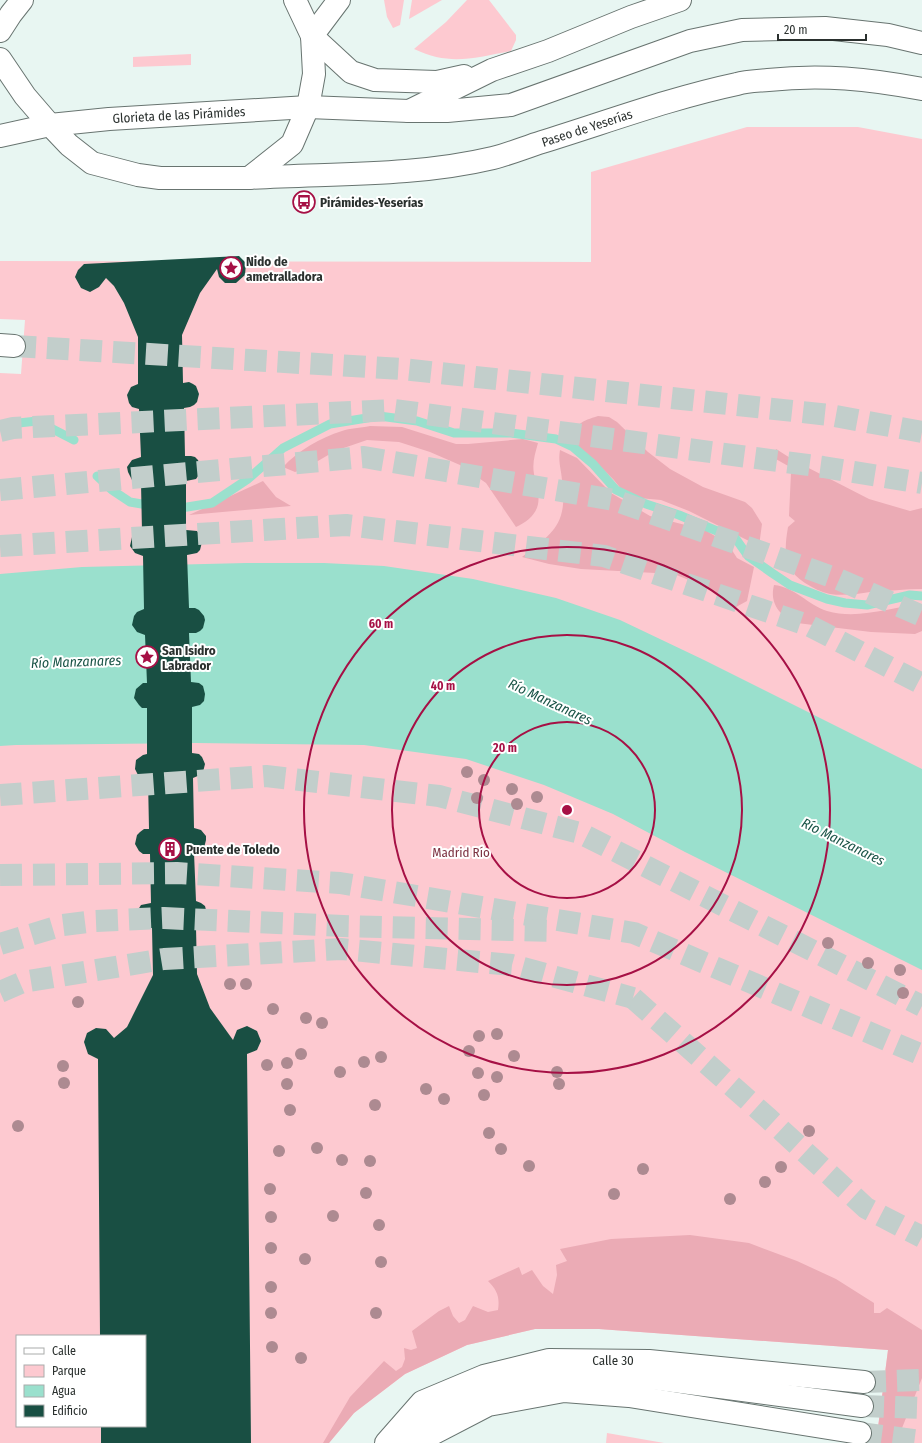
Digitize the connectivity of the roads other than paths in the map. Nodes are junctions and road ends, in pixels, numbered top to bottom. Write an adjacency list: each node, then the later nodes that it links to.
1 (22, 0): 5 (main road)
2 (295, 0): 6 (main road)
3 (339, 0): 6 (main road)
4 (680, 0): 9 (main road)
5 (0, 31)
6 (312, 36): 9 (main road); 11 (main road)
7 (922, 43): 12 (main road)
8 (0, 59): 13 (main road)
9 (492, 70): 12 (main road)
10 (922, 89): 15 (main road, Paseo de Yeserías)
11 (308, 107): 12 (main road); 13 (main road, Glorieta de las Pirámides); 15 (main road)
12 (410, 111)
13 (50, 125): 14 (main road, Glorieta de las Pirámides); 15 (main road)
14 (0, 136)
15 (249, 178)
16 (864, 1382): 19 (main road, Calle 30)
17 (862, 1406): 20 (main road)
18 (860, 1433): 21 (main road)
19 (386, 1443)
20 (396, 1443)
21 (415, 1443)

